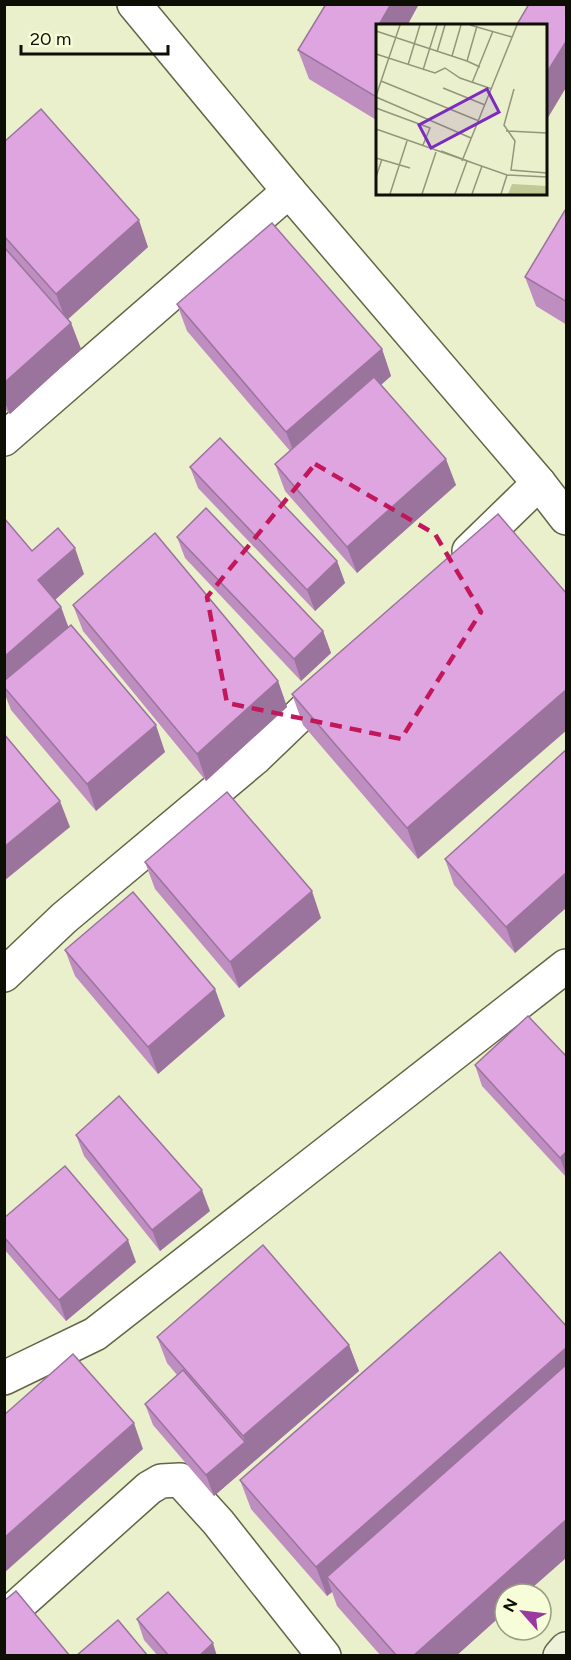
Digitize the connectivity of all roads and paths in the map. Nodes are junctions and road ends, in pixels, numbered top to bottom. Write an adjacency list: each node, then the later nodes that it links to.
1 (134, 4): 2 (street)
2 (289, 191): 3 (street); 4 (street)
3 (4, 439)
4 (539, 483): 5 (street); 6 (street)
5 (567, 518)
6 (444, 575)
7 (349, 666): 9 (street)
8 (567, 966): 10 (street)
9 (4, 975)
10 (4, 1378)
11 (4, 1618): 13 (street)
12 (567, 1650): 14 (street)
13 (324, 1656)
14 (560, 1656)

